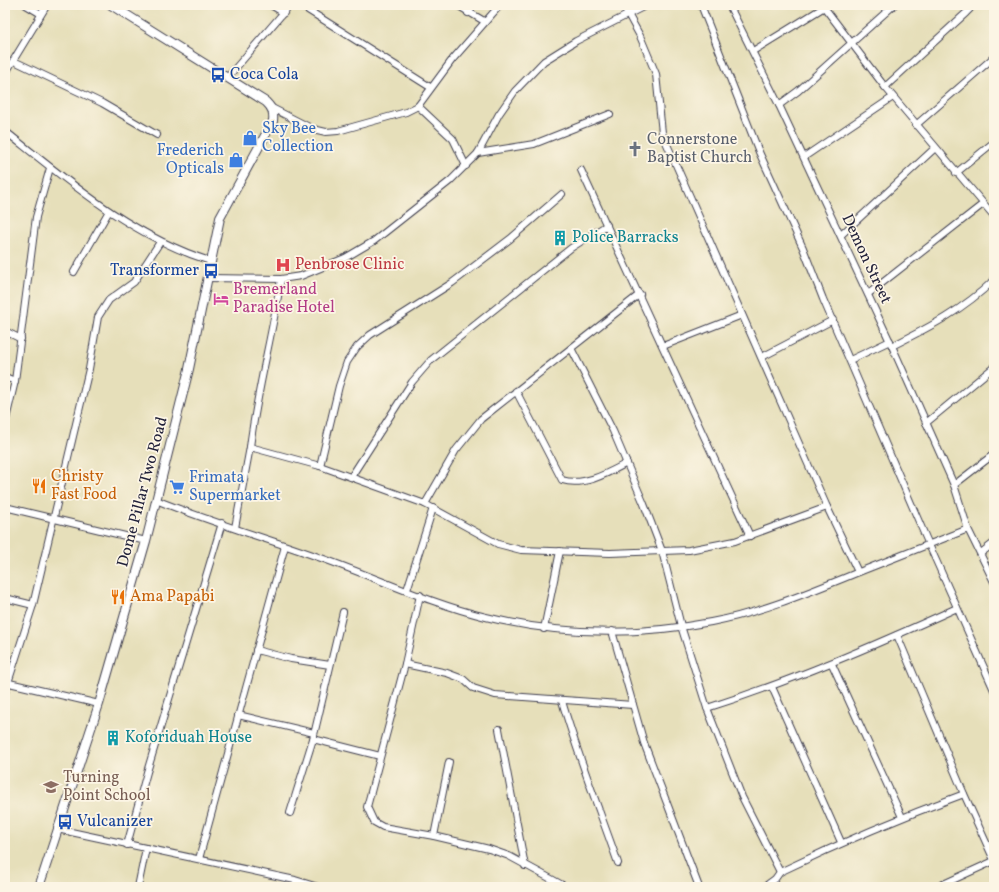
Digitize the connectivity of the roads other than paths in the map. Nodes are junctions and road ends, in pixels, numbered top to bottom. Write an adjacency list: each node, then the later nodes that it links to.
1 (26, 5): 19 (street)
2 (47, 5): 19 (street)
3 (111, 5): 27 (street)
4 (271, 5): 18 (street)
5 (290, 5): 18 (street)
6 (300, 5): 28 (street)
7 (457, 5): 17 (street)
8 (473, 5): 17 (street)
9 (500, 5): 21 (street)
10 (623, 5): 20 (street)
11 (647, 5): 20 (street)
12 (701, 5): 61 (street)
13 (729, 5): 23 (street, Demon Street)
14 (894, 5): 22 (street)
15 (969, 5): 29 (street)
16 (826, 6): 22 (street); 23 (street)
17 (468, 12): 21 (street)
18 (284, 13): 27 (street)
19 (41, 14): 25 (street)
20 (628, 15): 40 (street); 60 (street)
21 (484, 22): 28 (street)
22 (850, 42): 29 (street); 31 (street)
23 (753, 51): 31 (street, Demon Street)
24 (994, 57): 35 (street)
25 (14, 61): 26 (street); 37 (street)
26 (5, 74)
27 (227, 78): 33 (street)
28 (430, 87): 32 (street)
29 (884, 87): 30 (street)
30 (893, 97): 35 (street); 41 (street)
31 (779, 105): 41 (street, Demon Street)
32 (418, 106): 33 (street); 42 (street)
33 (272, 108): 53 (street, Dome Pillar Two Road)
34 (610, 114): 40 (street)
35 (916, 125): 39 (street)
36 (5, 131): 43 (street)
37 (157, 135)
38 (994, 142): 45 (street)
39 (935, 148): 45 (street); 51 (street)
40 (478, 153): 42 (street)
41 (804, 158): 51 (street, Demon Street)
42 (466, 166): 56 (street)
43 (50, 168): 48 (street); 63 (street)
44 (582, 170): 50 (street)
45 (956, 173): 47 (street)
46 (562, 194): 78 (street)
47 (983, 204): 49 (street); 59 (street)
48 (109, 211): 52 (street); 54 (street)
49 (994, 216)
50 (606, 225): 58 (street); 79 (street)
51 (840, 235): 59 (street, Demon Street)
52 (160, 242): 53 (street); 86 (street)
53 (210, 261): 55 (street, Dome Pillar Two Road)
54 (74, 272)
55 (206, 278): 56 (street); 81 (street, Dome Pillar Two Road)
56 (281, 279): 75 (street)
57 (994, 280): 64 (street)
58 (640, 294): 65 (street); 66 (street)
59 (868, 294): 64 (street, Demon Street)
60 (742, 315): 65 (street); 67 (street)
61 (833, 320): 67 (street); 68 (street)
62 (5, 331): 63 (street)
63 (21, 339): 71 (street)
64 (891, 344): 68 (street); 74 (street, Demon Street)
65 (663, 346): 90 (street)
66 (571, 348): 72 (street); 77 (street)
67 (762, 357): 84 (street)
68 (850, 360): 93 (street)
69 (994, 367): 74 (street)
70 (5, 377): 71 (street)
71 (15, 381): 73 (street)
72 (516, 391): 77 (street); 82 (street)
73 (5, 423)
74 (926, 423): 80 (street, Demon Street)
75 (250, 448): 78 (street); 88 (street)
76 (994, 454): 80 (street)
77 (627, 463): 96 (street)
78 (320, 466): 79 (street)
79 (351, 477): 82 (street)
80 (954, 485): 89 (street, Demon Street)
81 (156, 500): 87 (street); 91 (street, Dome Pillar Two Road)
82 (425, 504): 85 (street)
83 (5, 507): 86 (street)
84 (827, 507): 90 (street); 98 (street)
85 (433, 508): 95 (street); 100 (street)
86 (54, 519): 91 (street); 103 (street)
87 (222, 523): 88 (street); 133 (street)
88 (235, 528): 94 (street)
89 (968, 529): 93 (street); 97 (street, Demon Street)
90 (750, 536): 96 (street)
91 (146, 540): 119 (street, Dome Pillar Two Road)
92 (994, 543): 97 (street)
93 (928, 545): 98 (street); 104 (street)
94 (285, 546): 100 (street); 110 (street)
95 (560, 551): 96 (street); 107 (street)
96 (662, 551): 106 (street)
97 (981, 553): 99 (street, Demon Street)
98 (858, 572): 106 (street)
99 (994, 582)
100 (407, 590): 101 (street)
101 (420, 595): 107 (street); 111 (street)
102 (5, 598): 103 (street)
103 (33, 605): 114 (street)
104 (957, 608): 109 (street); 116 (street)
105 (343, 612): 113 (street)
106 (681, 626): 108 (street); 121 (street)
107 (544, 629): 108 (street)
108 (612, 631): 120 (street)
109 (897, 635): 112 (street); 127 (street)
110 (256, 650): 113 (street); 122 (street)
111 (405, 664): 118 (street); 125 (street)
112 (832, 664): 115 (street); 129 (street)
113 (330, 665): 124 (street)
114 (7, 682): 117 (street); 119 (street)
115 (772, 687): 121 (street); 132 (street)
116 (994, 690)
117 (5, 692)
118 (562, 701): 120 (street); 137 (street)
119 (99, 704): 130 (street, Dome Pillar Two Road)
120 (633, 704): 144 (street)
121 (707, 708): 139 (street)
122 (238, 715): 124 (street); 135 (street)
123 (499, 729): 138 (street)
124 (313, 736): 125 (street); 128 (street)
125 (380, 756): 131 (street)
126 (450, 762): 131 (street)
127 (964, 794): 129 (street); 136 (street)
128 (290, 813)
129 (902, 817): 132 (street)
130 (57, 829): 133 (street); 140 (street, Dome Pillar Two Road)
131 (434, 836): 138 (street)
132 (841, 842): 139 (street)
133 (127, 845): 134 (street)
134 (146, 848): 135 (street); 141 (street)
135 (199, 859): 142 (street)
136 (994, 860): 146 (street)
137 (618, 863)
138 (525, 866): 143 (street)
139 (780, 872): 145 (street)
140 (39, 887)
141 (138, 887)
142 (318, 887)
143 (566, 887)
144 (699, 887)
145 (764, 887)
146 (937, 887)

